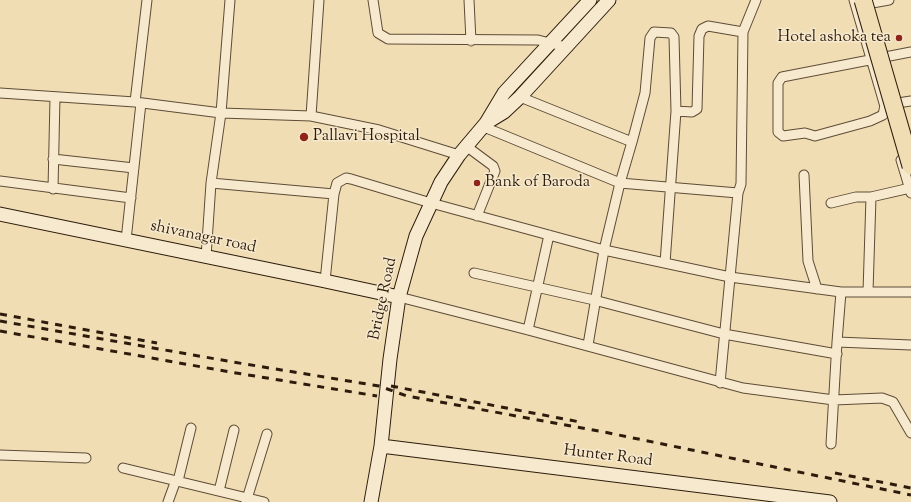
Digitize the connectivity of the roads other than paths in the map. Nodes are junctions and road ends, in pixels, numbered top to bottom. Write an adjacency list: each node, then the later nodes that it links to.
1 (147, 0): 21 (street)
2 (230, 0): 24 (street)
3 (319, 0): 25 (street)
4 (373, 0): 12 (street)
5 (469, 0): 12 (street)
6 (590, 0): 13 (street, Bridge Road)
7 (608, 0): 14 (street, Bridge Road)
8 (756, 0): 11 (street)
9 (889, 0): 10 (street)
10 (858, 2): 16 (street); 30 (highway, bridge)
11 (743, 32): 23 (street); 39 (street)
12 (471, 41): 13 (street)
13 (551, 42): 14 (street); 26 (street, Bridge Road)
14 (566, 47): 19 (street, Bridge Road)
15 (911, 52): 16 (street)
16 (870, 60): 22 (street); 22 (street)
17 (0, 94): 18 (street)
18 (55, 97): 21 (street); 29 (street)
19 (520, 97): 26 (street, Bridge Road); 27 (street)
20 (911, 101): 22 (street)
21 (138, 102): 24 (street); 31 (street)
22 (885, 105): 38 (street)
23 (676, 110): 27 (street); 37 (street)
24 (221, 113): 25 (street); 34 (street)
25 (311, 116): 28 (street)
26 (485, 125): 28 (street, Bridge Road); 35 (street)
27 (632, 142): 35 (street)
28 (463, 151): 43 (street, Bridge Road); 46 (street)
29 (53, 159): 31 (street); 36 (street)
30 (911, 166)
31 (134, 168): 42 (street)
32 (804, 175): 56 (street)
33 (0, 181): 36 (street)
34 (211, 183): 40 (street); 50 (street)
35 (620, 183): 37 (street); 49 (street)
36 (53, 189): 42 (street)
37 (669, 189): 39 (street); 51 (street)
38 (910, 191): 41 (street)
39 (738, 193): 53 (street)
40 (334, 194): 43 (street); 54 (street)
41 (871, 197): 44 (street); 58 (street)
42 (131, 198): 48 (street)
43 (431, 203): 46 (street); 60 (street, Bridge Road)
44 (832, 203)
45 (0, 214): 48 (street, shivanagar road)
46 (477, 216): 47 (street)
47 (549, 235): 49 (street); 55 (street)
48 (126, 240): 50 (street, shivanagar road)
49 (604, 250): 51 (street); 61 (street)
50 (206, 257): 54 (street, shivanagar road)
51 (665, 263): 53 (street)
52 (474, 273): 55 (street)
53 (730, 277): 56 (street); 63 (street)
54 (325, 281): 60 (street, shivanagar road)
55 (538, 287): 61 (street); 62 (street)
56 (817, 289): 57 (street)
57 (841, 292): 58 (street); 64 (street)
58 (868, 292): 59 (street)
59 (911, 292)
60 (399, 298): 62 (street); 75 (street, Bridge Road)
61 (594, 300): 63 (street); 65 (street)
62 (528, 330): 65 (street)
63 (724, 334): 67 (street); 68 (street)
64 (837, 342): 66 (street); 67 (street)
65 (588, 345): 68 (street)
66 (911, 345)
67 (837, 354): 69 (street)
68 (720, 383): 69 (street)
69 (834, 400): 72 (street); 74 (street)
70 (191, 428): 79 (street)
71 (234, 430): 80 (street)
72 (911, 433)
73 (267, 434): 82 (street)
74 (831, 444)
75 (381, 446): 81 (street, Hunter Road); 85 (street, Bridge Road)
76 (0, 455): 77 (street)
77 (86, 458)
78 (123, 468): 79 (street)
79 (177, 481): 80 (street); 83 (street)
80 (219, 491): 82 (street)
81 (771, 498): 86 (street, Hunter Road)
82 (247, 500): 84 (street)
83 (168, 502)
84 (264, 502)
85 (371, 502)
86 (830, 502)

